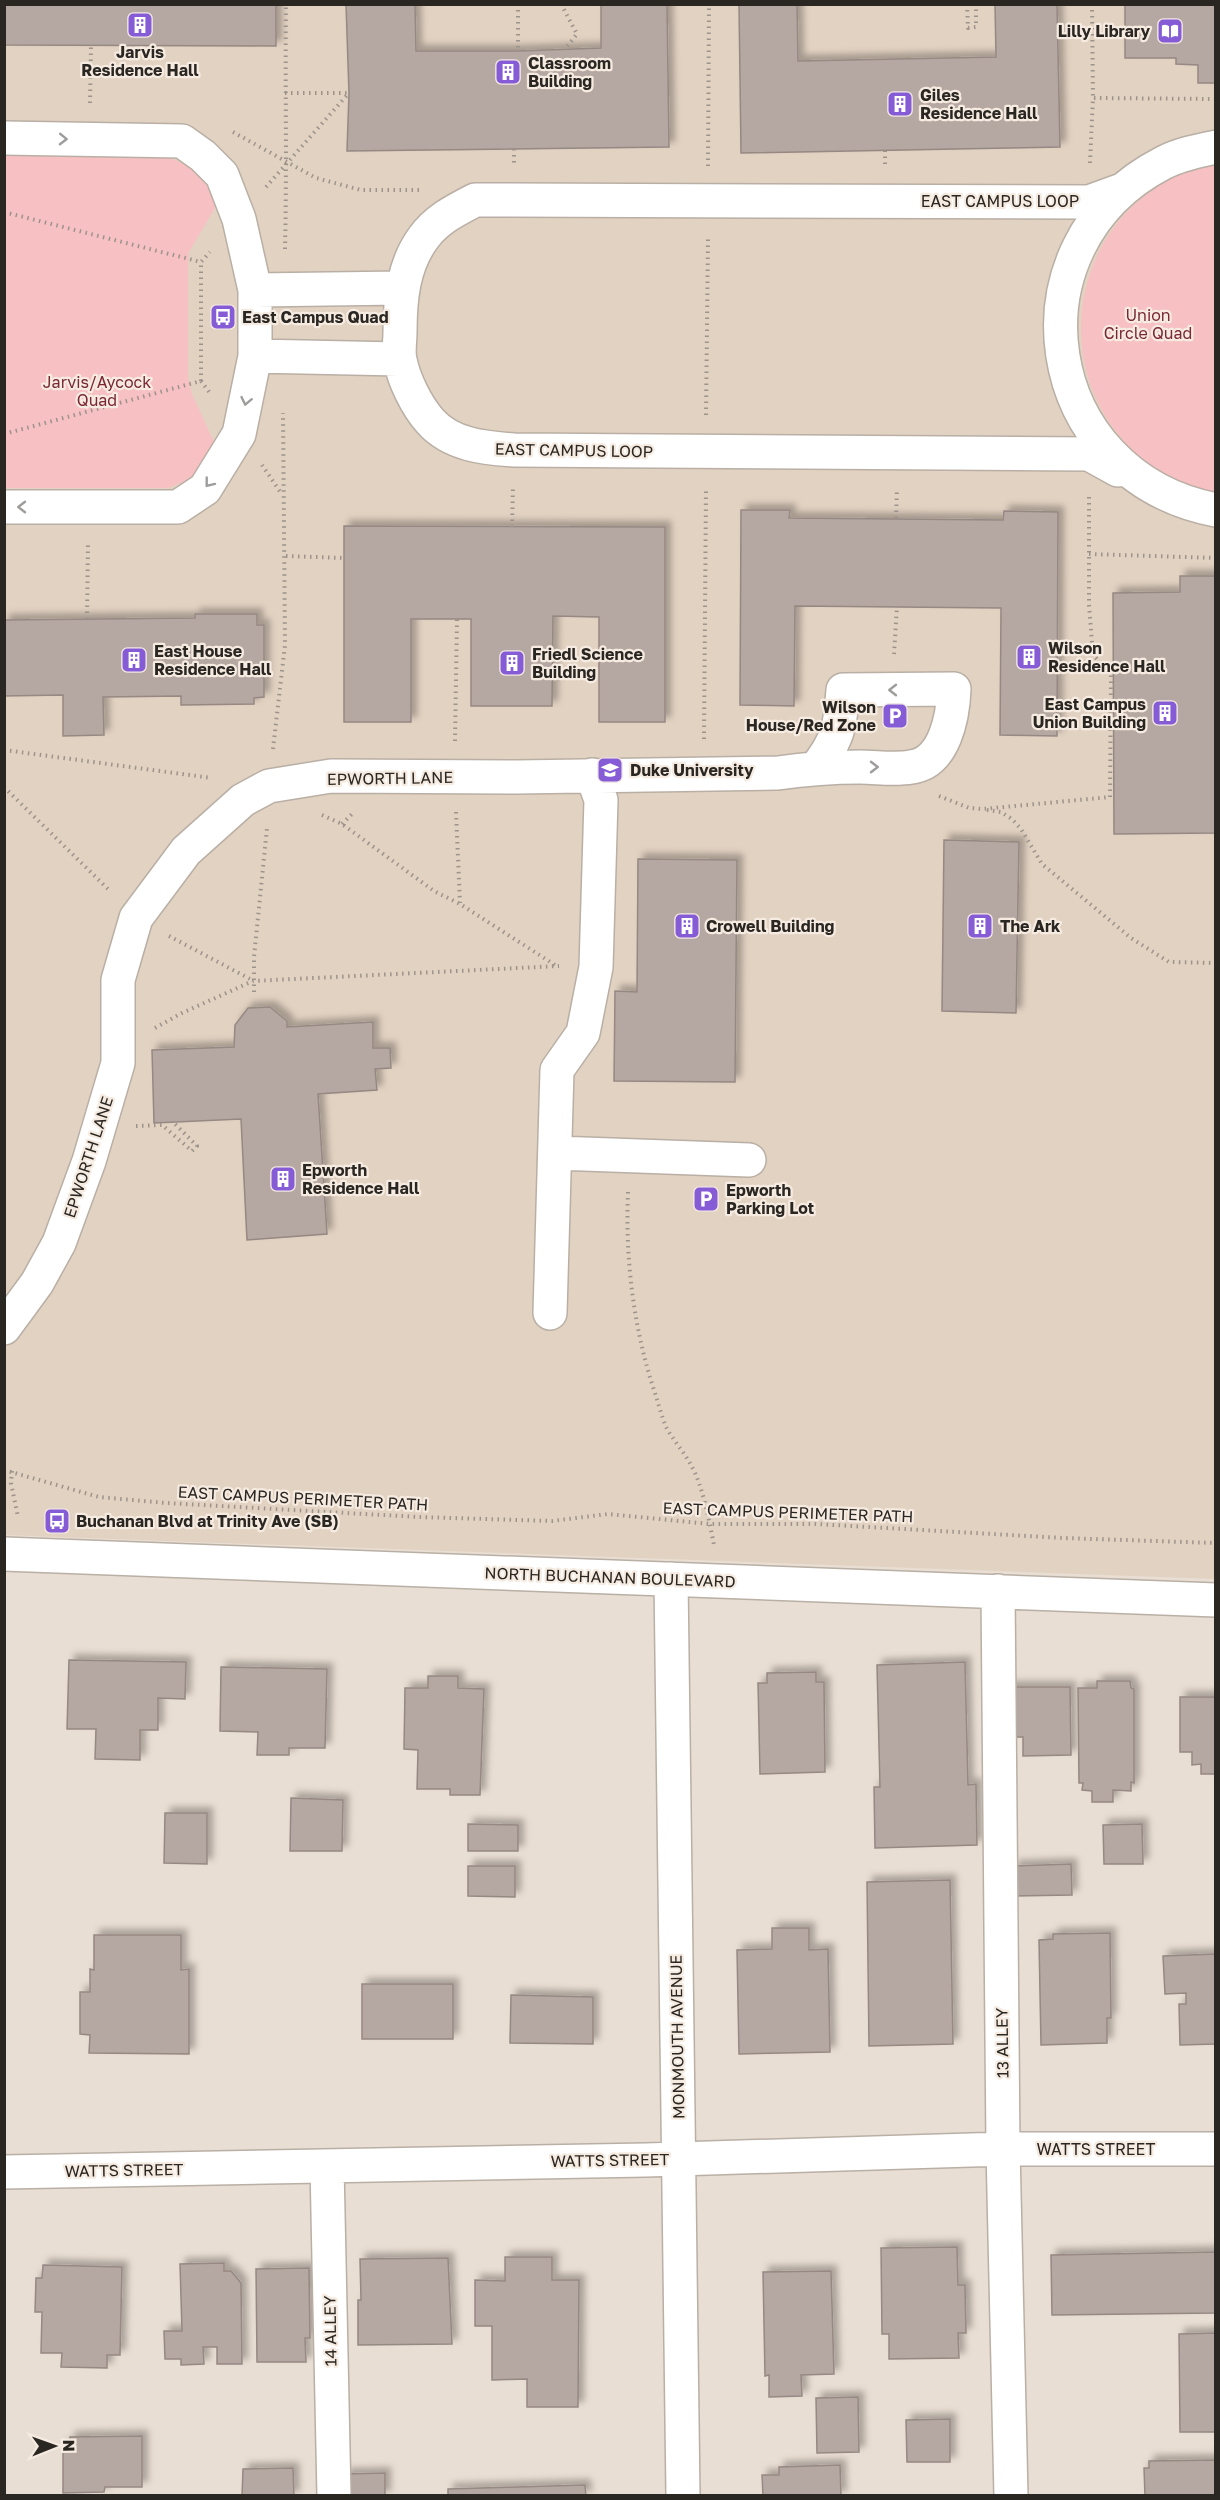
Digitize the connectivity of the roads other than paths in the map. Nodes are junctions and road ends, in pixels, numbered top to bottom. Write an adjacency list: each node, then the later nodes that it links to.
1 (4, 138): 5 (street, one-way to 5)
2 (1215, 147): 3 (street)
3 (1122, 190): 4 (street, EAST CAMPUS LOOP); 8 (street)
4 (402, 288): 5 (street); 7 (street, EAST CAMPUS LOOP)
5 (255, 290): 6 (street)
6 (255, 356): 7 (street); 9 (street, one-way to 9)
7 (399, 359): 8 (street, EAST CAMPUS LOOP)
8 (1126, 469): 10 (street)
9 (4, 507)
10 (1215, 510)
11 (816, 768): 11 (street, EPWORTH LANE, one-way to 11); 12 (street, EPWORTH LANE)
12 (592, 775): 13 (street); 16 (street, EPWORTH LANE)
13 (556, 1153): 14 (street); 15 (street)
14 (749, 1160)
15 (550, 1313)
16 (4, 1328)
17 (4, 1554): 18 (street, NORTH BUCHANAN BOULEVARD)
18 (671, 1579): 19 (street, NORTH BUCHANAN BOULEVARD); 23 (street, MONMOUTH AVENUE)
19 (998, 1591): 20 (street, NORTH BUCHANAN BOULEVARD); 21 (street, 13 ALLEY)
20 (1215, 1600)
21 (1003, 2149): 22 (street, WATTS STREET); 23 (street, WATTS STREET); 28 (street, 13 ALLEY)
22 (1215, 2149)
23 (678, 2159): 24 (street, WATTS STREET); 27 (street, MONMOUTH AVENUE)
24 (327, 2166): 25 (street, WATTS STREET); 26 (street, 14 ALLEY)
25 (4, 2172)
26 (334, 2496)
27 (684, 2496)
28 (1011, 2496)

